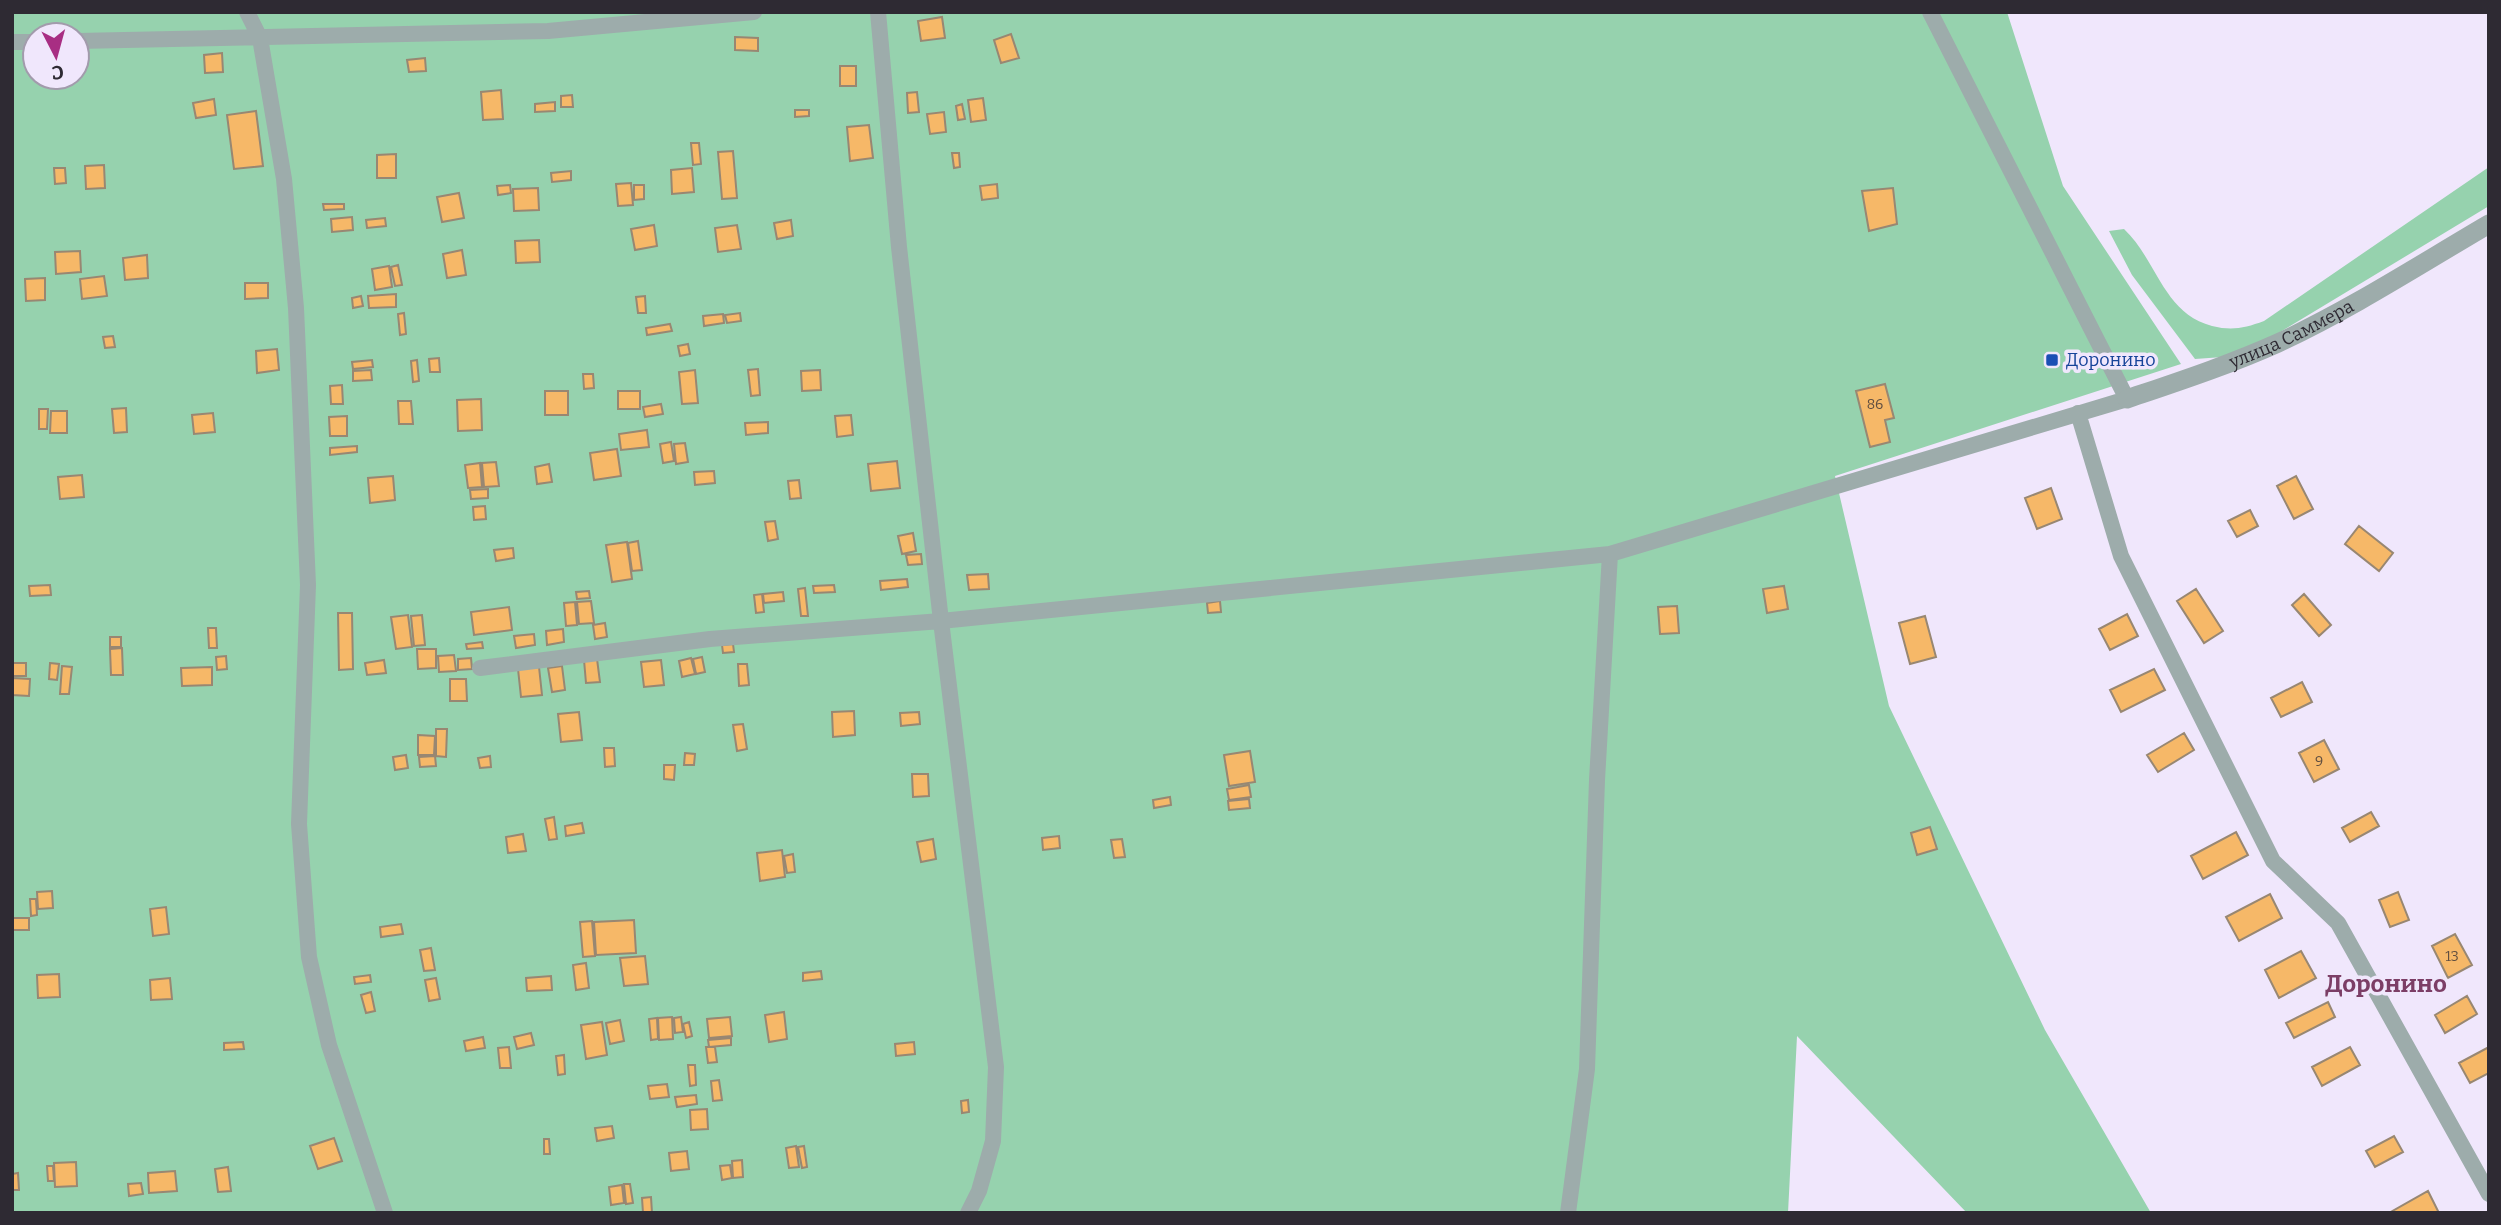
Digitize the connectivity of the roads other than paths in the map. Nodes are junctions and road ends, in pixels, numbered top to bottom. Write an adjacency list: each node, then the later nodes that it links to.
1 (247, 12): 5 (street)
2 (754, 12): 5 (street)
3 (878, 12): 11 (street)
4 (1930, 12): 8 (street)
5 (260, 38): 6 (street); 14 (street)
6 (91, 41)
7 (2489, 224): 8 (street, улица Саммера)
8 (2127, 399): 9 (street, улица Саммера)
9 (2078, 413): 10 (street, улица Саммера); 13 (street)
10 (1610, 554): 11 (street, улица Саммера); 16 (street)
11 (940, 621): 12 (street, улица Саммера); 15 (street)
12 (480, 668)
13 (2489, 1194)
14 (385, 1213)
15 (968, 1213)
16 (1568, 1213)

